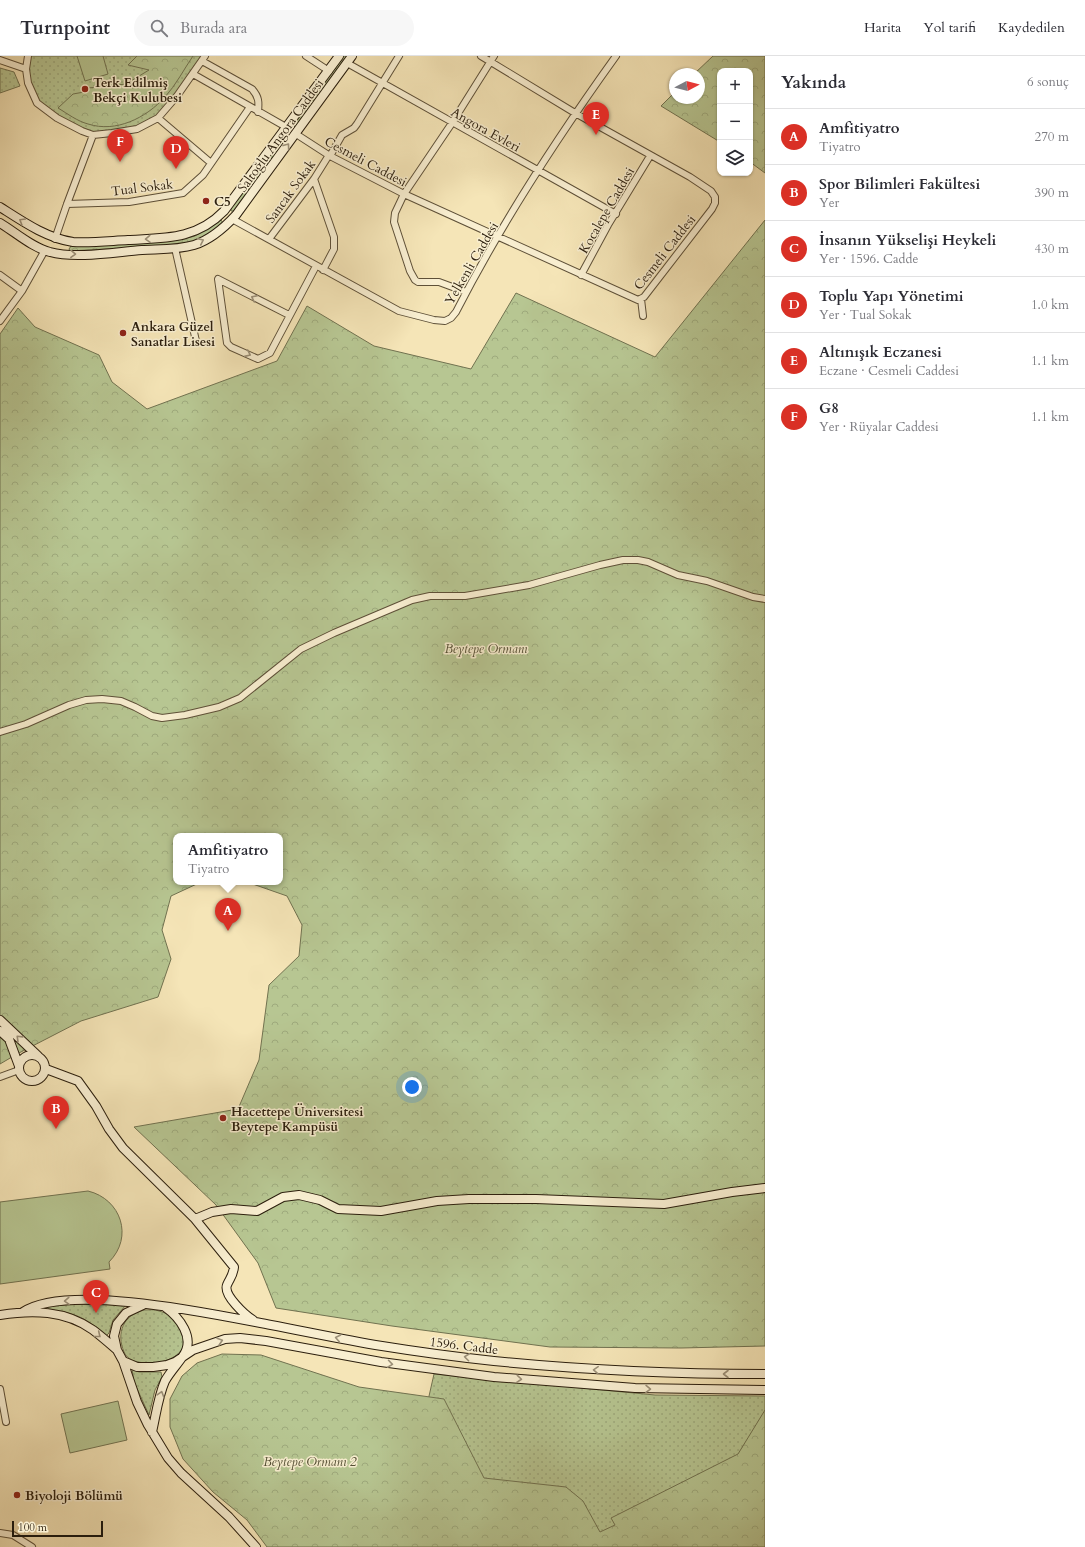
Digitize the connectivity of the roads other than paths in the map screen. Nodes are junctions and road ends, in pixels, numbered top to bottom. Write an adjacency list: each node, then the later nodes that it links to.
1 (28, 56): 12 (street)
2 (306, 56): 13 (street)
3 (352, 56): 11 (street, Saltoğlu Angora Caddesi)
4 (399, 56): 15 (street, Sancak Sokak)
5 (481, 56): 9 (street, Cesmeli Caddesi)
6 (616, 56): 18 (street, Yelkenli Caddesi)
7 (337, 57): 13 (street, Saltoğlu Angora Caddesi)
8 (203, 58): 14 (street); 17 (street)
9 (492, 59): 18 (street, Cesmeli Caddesi); 20 (street)
10 (0, 60): 12 (street)
11 (347, 64): 15 (street, Angora Evleri); 22 (street, Saltoğlu Angora Caddesi)
12 (26, 69): 23 (street)
13 (329, 71): 21 (street, Saltoğlu Angora Caddesi)
14 (193, 74): 16 (street); 19 (street)
15 (383, 84): 20 (street, Angora Evleri); 24 (street, Sancak Sokak)
16 (250, 107): 17 (street); 26 (street, Tual Sokak)
17 (258, 112): 21 (street)
18 (575, 114): 25 (street, Cesmeli Caddesi); 27 (street, Yelkenli Caddesi)
19 (158, 118): 23 (street); 26 (street)
20 (452, 123): 27 (street, Angora Evleri); 29 (street)
21 (286, 127): 22 (street); 32 (street, Saltoğlu Angora Caddesi)
22 (296, 134): 24 (street, Cesmeli Caddesi); 34 (street, Saltoğlu Angora Caddesi, one-way to 22)
23 (94, 135): 30 (street)
24 (330, 156): 28 (street, Sancak Sokak); 29 (street, Cesmeli Caddesi)
25 (650, 156): 33 (street, Kocalepe Caddesi); 47 (street, Cesmeli Caddesi)
26 (211, 163): 30 (street, Tual Sokak)
27 (538, 170): 33 (street, Angora Evleri); 36 (street, Yelkenli Caddesi)
28 (314, 179): 38 (street, Sancak Sokak); 42 (street)
29 (404, 194): 36 (street, Cesmeli Caddesi); 46 (street)
30 (67, 204): 37 (street)
31 (0, 207): 37 (street, Saltoğlu Angora Caddesi, one-way to 31)
32 (224, 211): 34 (street); 37 (street, Saltoğlu Angora Caddesi, one-way to 37)
33 (616, 214): 44 (street, Kocalepe Caddesi)
34 (232, 219): 38 (street, Yelkenli Caddesi); 39 (street, Saltoğlu Angora Caddesi, one-way to 34)
35 (0, 223): 40 (street, Saltoğlu Angora Caddesi)
36 (498, 237): 44 (street, Cesmeli Caddesi); 46 (street, Yelkenli Caddesi)
37 (55, 239): 40 (street)
38 (269, 239): 41 (street, Yelkenli Caddesi)
39 (175, 248): 40 (street, Saltoğlu Angora Caddesi, one-way to 39); 51 (street)
40 (45, 250): 45 (street)
41 (316, 266): 42 (street, Yelkenli Caddesi); 48 (street)
42 (323, 270): 46 (street, Yelkenli Caddesi)
43 (0, 275): 45 (street)
44 (581, 275): 47 (street, Cesmeli Caddesi)
45 (22, 291): 50 (street)
46 (466, 292)
47 (641, 299): 49 (street)
48 (289, 315): 48 (street, one-way to 48)
49 (643, 316)
50 (0, 321)
51 (196, 340)
52 (765, 599): 53 (street)
53 (0, 732)
54 (0, 1020): 56 (street, one-way to 54)
55 (0, 1030): 57 (street)
56 (38, 1056): 57 (street); 58 (street)
57 (19, 1068): 58 (street); 59 (street)
58 (46, 1070): 61 (street)
59 (0, 1077)
60 (765, 1188): 61 (street)
61 (195, 1218): 66 (street)
62 (148, 1304): 63 (street, 1596. Cadde); 64 (street, 1596. Cadde, one-way to 64); 67 (street, 1596. Cadde)
63 (164, 1306): 66 (street, 1596. Cadde); 68 (street)
64 (23, 1312): 65 (street, 1596. Cadde); 67 (street, 1596. Cadde, one-way to 67)
65 (0, 1315)
66 (256, 1322): 70 (street, 1596. Cadde, one-way to 66)
67 (117, 1350): 69 (street, 1596. Cadde)
68 (184, 1355): 69 (street); 72 (street, one-way to 72); 74 (street, one-way to 68)
69 (123, 1361): 74 (street, 1596. Cadde)
70 (765, 1374)
71 (0, 1389): 73 (street)
72 (765, 1390)
73 (6, 1422)
74 (152, 1432): 77 (street, 1596. Cadde)
75 (0, 1532): 76 (street)
76 (32, 1547)
77 (256, 1547)

